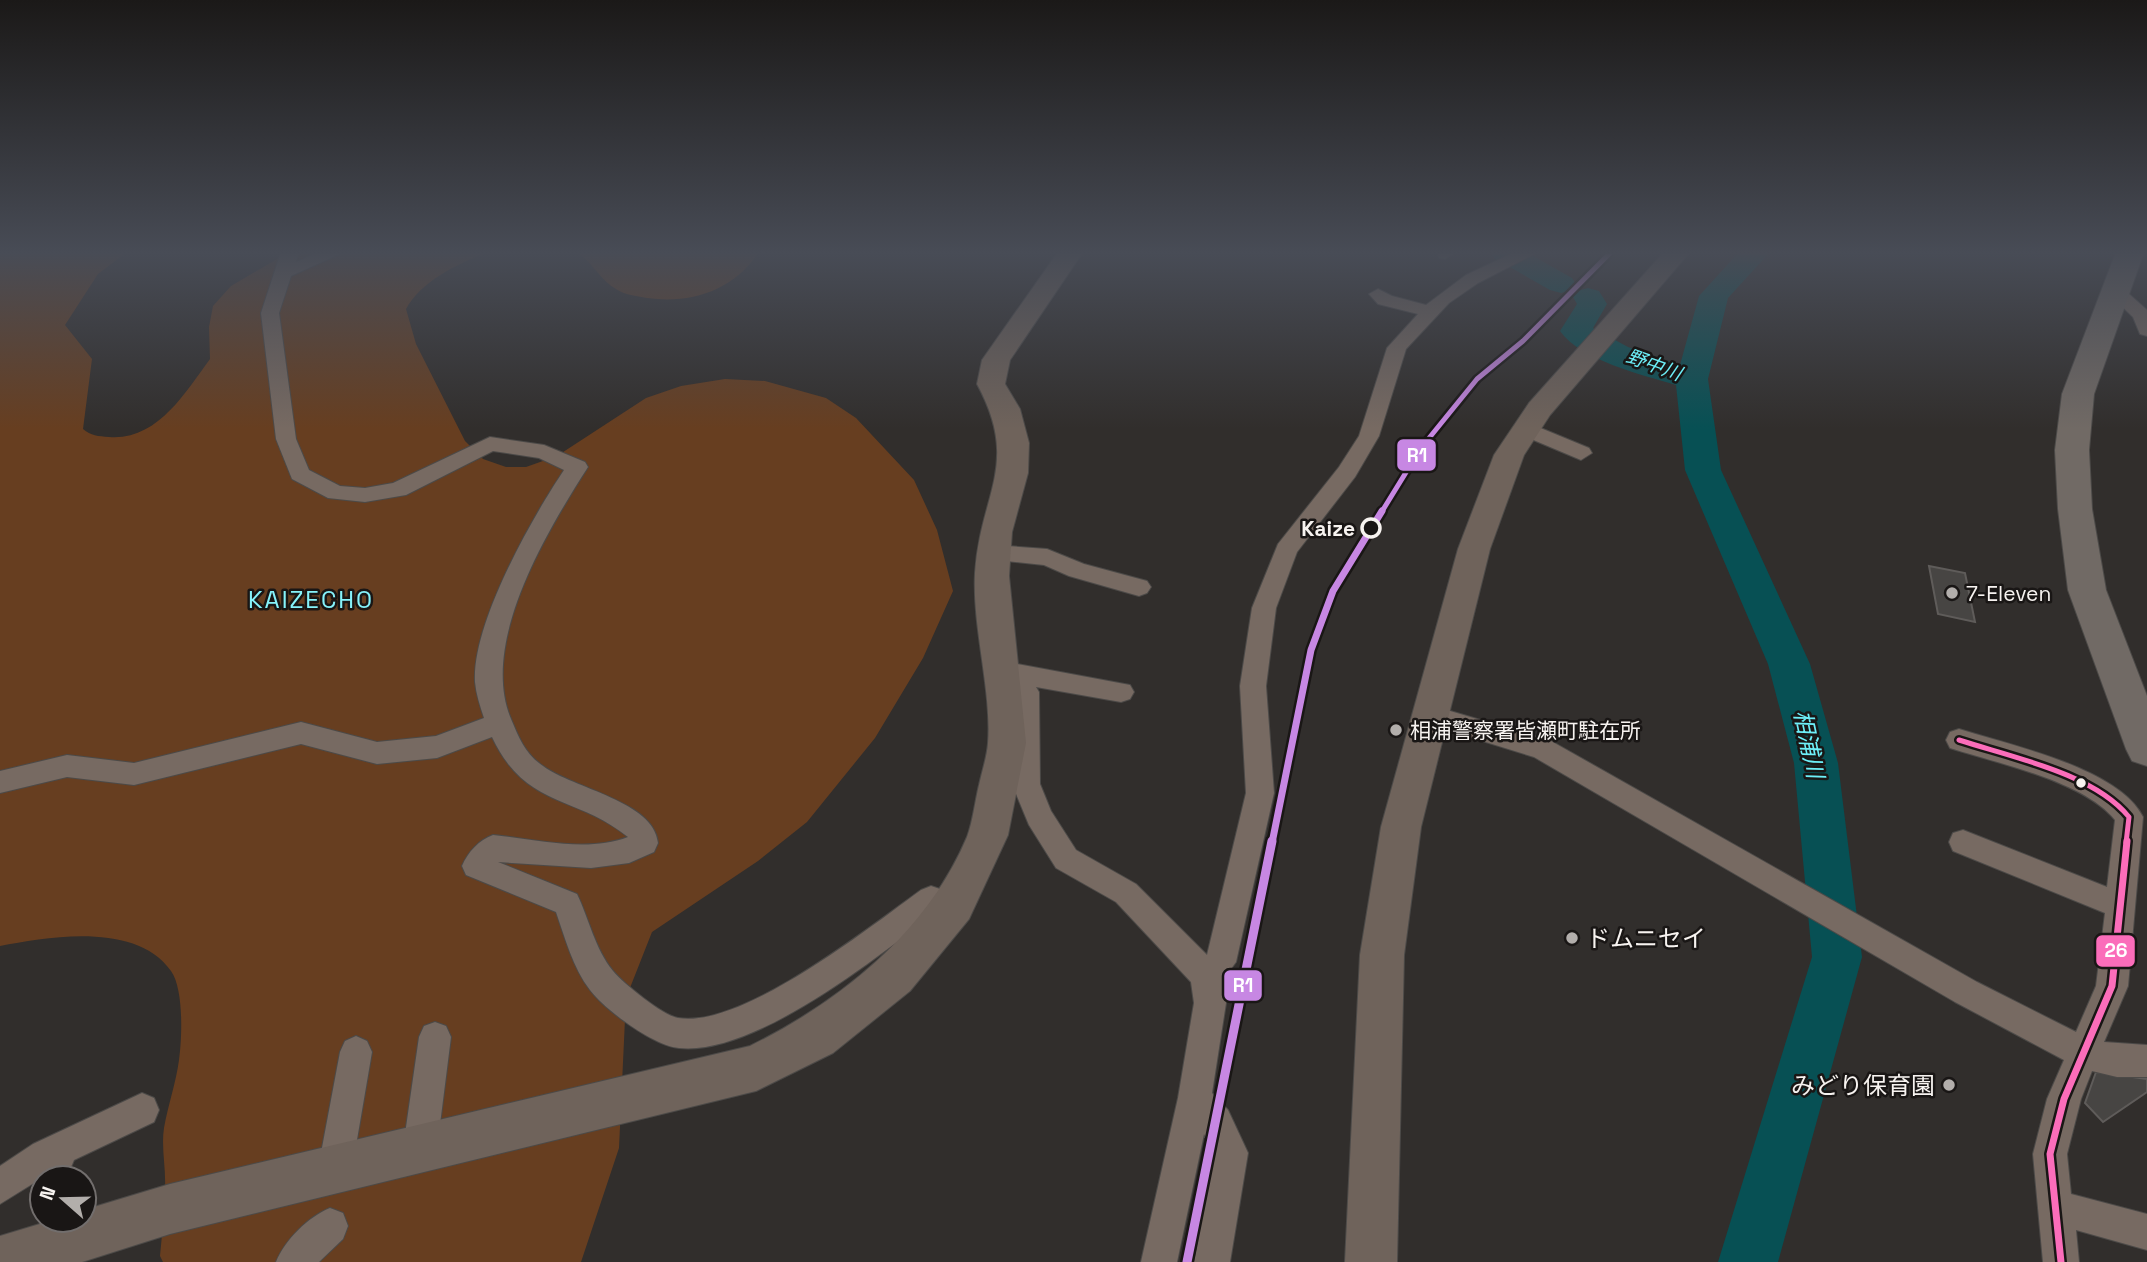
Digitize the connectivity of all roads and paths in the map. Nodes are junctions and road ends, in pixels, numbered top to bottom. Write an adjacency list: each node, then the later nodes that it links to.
1 (271, 311): 16 (street)
2 (1030, 311): 11 (street)
3 (1426, 311): 7 (street)
4 (1626, 311): 9 (street)
5 (2107, 311): 18 (highway)
6 (2137, 311): 8 (street)
7 (1430, 312): 23 (street)
8 (2147, 330)
9 (1527, 429): 10 (street); 15 (street)
10 (1581, 453)
11 (994, 553): 12 (street); 13 (street)
12 (1139, 587)
13 (1001, 680): 14 (street); 21 (street); 23 (street)
14 (1121, 692)
15 (1430, 715): 26 (street); 42 (street)
16 (500, 723): 19 (street); 21 (street)
17 (1959, 740): 22 (street)
18 (2147, 749)
19 (0, 782)
20 (1963, 842): 22 (street)
21 (954, 905): 30 (street)
22 (2119, 905): 26 (street)
23 (1206, 976): 28 (street)
24 (435, 1037): 30 (street)
25 (356, 1052): 33 (street)
26 (2083, 1054): 27 (street); 35 (street)
27 (2147, 1061)
28 (1195, 1098): 40 (street); 41 (street)
29 (142, 1110): 32 (street)
30 (420, 1149): 33 (street)
31 (90, 1152): 32 (street)
32 (45, 1156): 34 (street)
33 (335, 1169): 38 (street)
34 (0, 1187)
35 (2055, 1207): 37 (street); 43 (street)
36 (330, 1226): 39 (street)
37 (2147, 1232)
38 (1, 1258)
39 (294, 1262)
40 (1159, 1262)
41 (1212, 1262)
42 (1371, 1262)
43 (2062, 1262)

